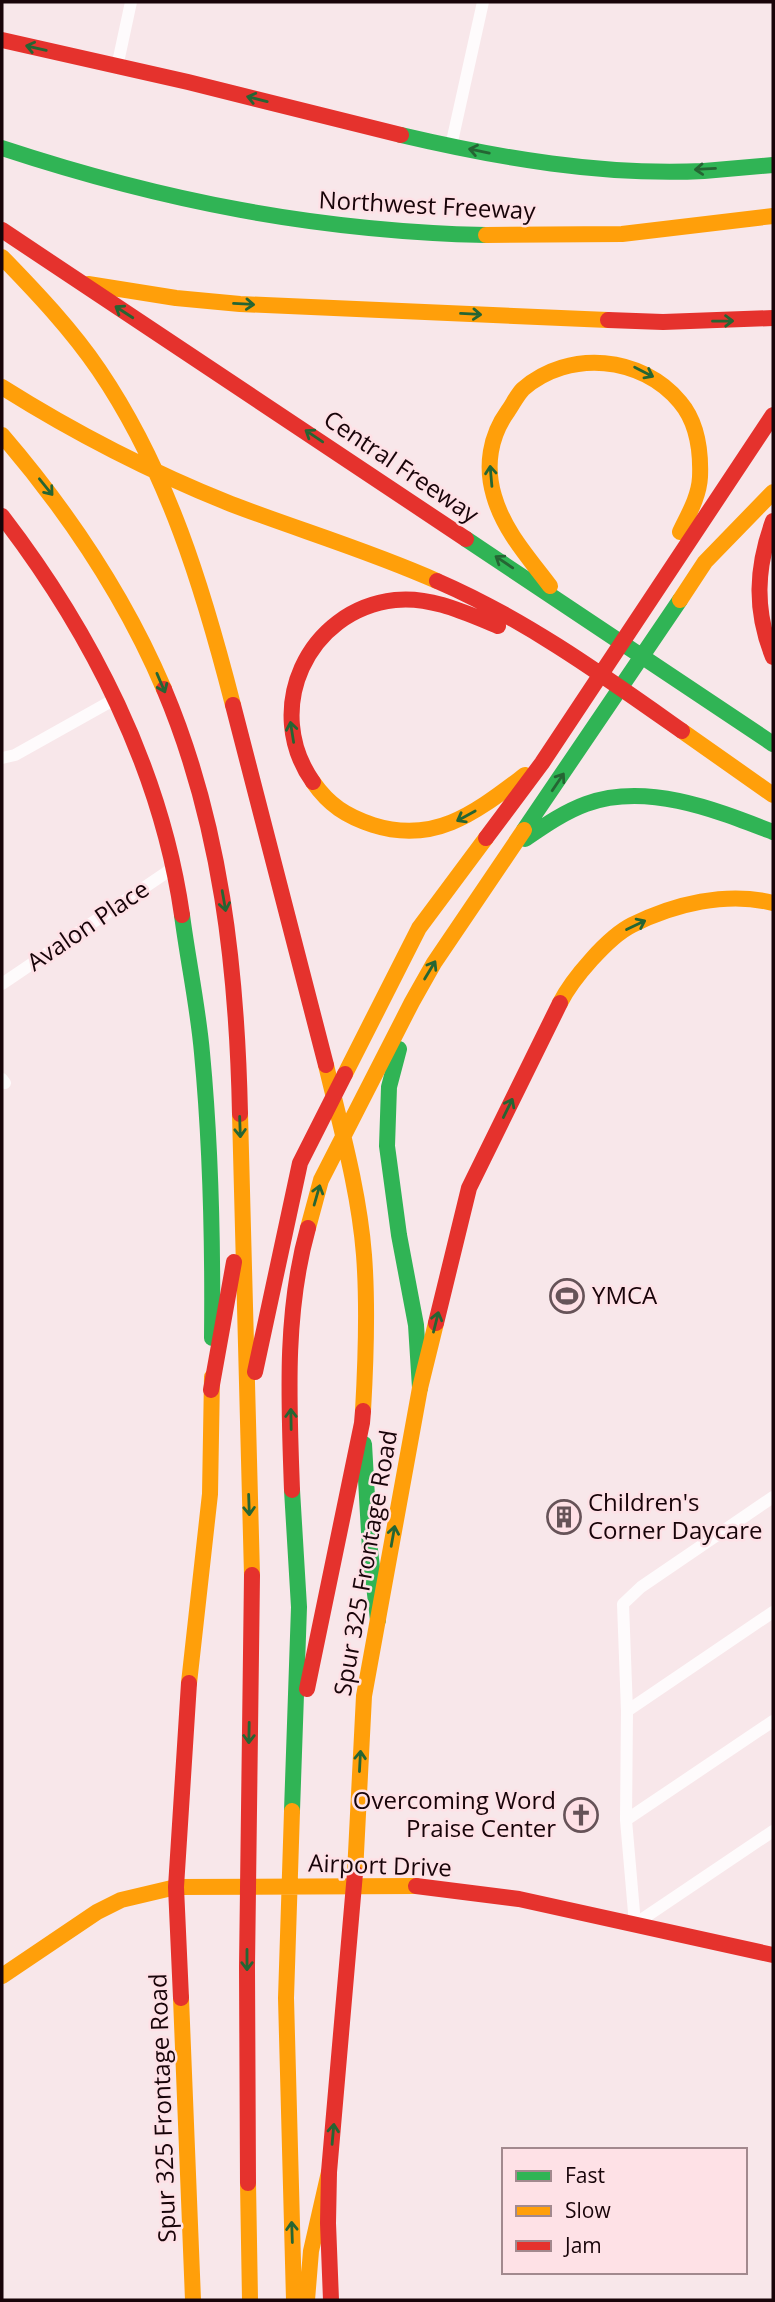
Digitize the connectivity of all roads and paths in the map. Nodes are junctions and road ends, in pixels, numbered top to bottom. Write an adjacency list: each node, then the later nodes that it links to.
1 (131, 2): 4 (street)
2 (483, 2): 5 (street)
3 (2, 40): 4 (main road, one-way to 3)
4 (117, 67): 5 (main road, one-way to 4)
5 (451, 146): 7 (main road, one-way to 5)
6 (2, 148): 10 (main road, Northwest Freeway)
7 (773, 165)
8 (773, 208): 10 (main road)
9 (773, 216): 10 (main road, Northwest Freeway)
10 (684, 228)
11 (2, 230): 22 (main road, Central Freeway, one-way to 11)
12 (2, 257): 40 (main road)
13 (2, 270): 14 (main road, one-way to 14)
14 (773, 318)
15 (2, 387): 23 (main road)
16 (773, 415): 21 (main road)
17 (2, 435): 36 (main road, one-way to 36)
18 (773, 492): 31 (main road, one-way to 18)
19 (2, 516): 25 (main road)
20 (773, 521): 24 (main road)
21 (653, 594): 22 (main road, one-way to 21); 28 (main road)
22 (558, 598): 26 (main road, Central Freeway)
23 (551, 642): 28 (main road, one-way to 23); 29 (main road)
24 (773, 657)
25 (115, 699): 27 (street); 32 (main road)
26 (773, 744)
27 (2, 758)
28 (542, 763): 39 (main road)
29 (773, 795)
30 (773, 832): 31 (main road)
31 (514, 847): 35 (main road, one-way to 31)
32 (173, 868): 34 (street, Avalon Place); 38 (main road, Spur 325 Frontage Road)
33 (773, 903): 37 (main road, Spur 325 Frontage Road, one-way to 33)
34 (2, 984)
35 (412, 1002): 37 (main road); 46 (main road, one-way to 35)
36 (243, 1207): 38 (main road); 39 (main road)
37 (420, 1388): 43 (main road, Spur 325 Frontage Road, one-way to 37)
38 (211, 1390): 50 (main road, Spur 325 Frontage Road)
39 (246, 1413): 55 (main road, one-way to 55)
40 (362, 1423): 43 (main road); 46 (main road)
41 (773, 1497): 44 (street)
42 (773, 1612): 44 (street)
43 (378, 1620): 49 (main road, Spur 325 Frontage Road, one-way to 43)
44 (627, 1711): 47 (street)
45 (773, 1721): 47 (street)
46 (294, 1750): 59 (main road, one-way to 46)
47 (626, 1820): 51 (street)
48 (773, 1831): 51 (street)
49 (354, 1885): 50 (main road, Airport Drive); 51 (main road, Airport Drive); 54 (main road, Spur 325 Frontage Road, one-way to 49)
50 (177, 1887): 53 (main road, Airport Drive); 56 (main road, Spur 325 Frontage Road)
51 (635, 1924): 52 (main road, Airport Drive)
52 (772, 1953)
53 (2, 1976)
54 (329, 2172): 60 (main road); 61 (main road, Spur 325 Frontage Road)
55 (246, 2188): 57 (main road); 58 (main road)
56 (193, 2300)
57 (236, 2300)
58 (250, 2300)
59 (294, 2300)
60 (307, 2300)
61 (331, 2300)

